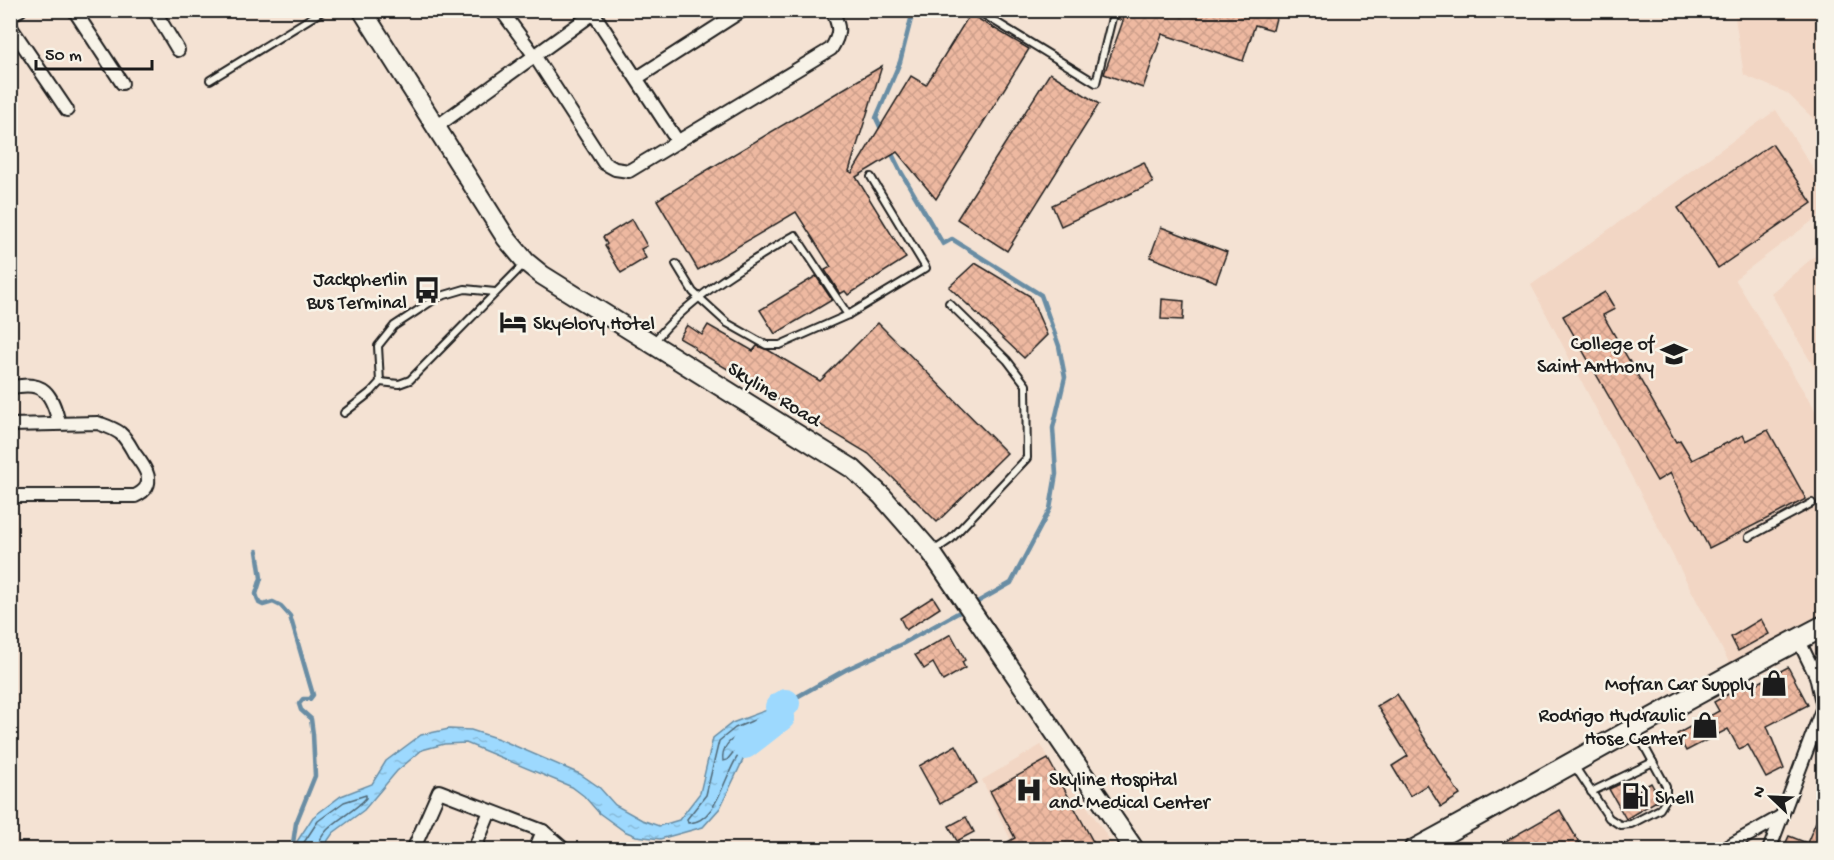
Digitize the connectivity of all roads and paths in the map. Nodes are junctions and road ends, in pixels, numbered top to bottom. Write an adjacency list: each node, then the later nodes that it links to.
1 (20, 10): 12 (street)
2 (74, 10): 18 (street)
3 (154, 10): 14 (street)
4 (324, 10): 17 (lane)
5 (362, 10): 20 (main road, Skyline Road)
6 (501, 10): 15 (street)
7 (743, 10): 16 (street)
8 (832, 10): 21 (street)
9 (1114, 10): 10 (lane)
10 (978, 11)
11 (596, 12): 15 (street); 16 (street)
12 (10, 15)
13 (10, 26): 19 (street)
14 (178, 50)
15 (534, 56): 20 (street); 21 (street)
16 (637, 78): 21 (street)
17 (210, 80)
18 (122, 84)
19 (67, 110)
20 (436, 127): 23 (main road, Skyline Road)
21 (678, 142)
22 (871, 177): 28 (lane)
23 (526, 262): 25 (lane); 29 (main road, Skyline Road)
24 (676, 264): 26 (lane)
25 (495, 292): 30 (lane); 30 (lane)
26 (699, 298): 28 (lane); 28 (lane); 29 (lane)
27 (949, 303): 38 (lane)
28 (848, 315)
29 (652, 343): 38 (main road, Skyline Road)
30 (380, 382): 32 (lane)
31 (10, 388): 33 (street)
32 (344, 413)
33 (58, 423): 34 (street); 35 (street)
34 (10, 425)
35 (10, 495)
36 (1812, 503): 37 (lane)
37 (1749, 537)
38 (931, 552): 52 (main road, Skyline Road)
39 (1824, 626): 40 (main road)
40 (1798, 639): 41 (main road); 46 (street)
41 (1635, 729): 42 (lane); 43 (main road)
42 (1653, 762): 44 (lane); 44 (lane)
43 (1573, 764): 44 (lane); 53 (main road)
44 (1591, 792)
45 (490, 811): 47 (street); 48 (street); 49 (street)
46 (1782, 816): 54 (street); 55 (street)
47 (543, 831): 50 (street); 51 (street)
48 (413, 849)
49 (474, 849)
50 (535, 849)
51 (565, 849)
52 (1135, 849)
53 (1414, 849)
54 (1722, 849)
55 (1769, 849)

